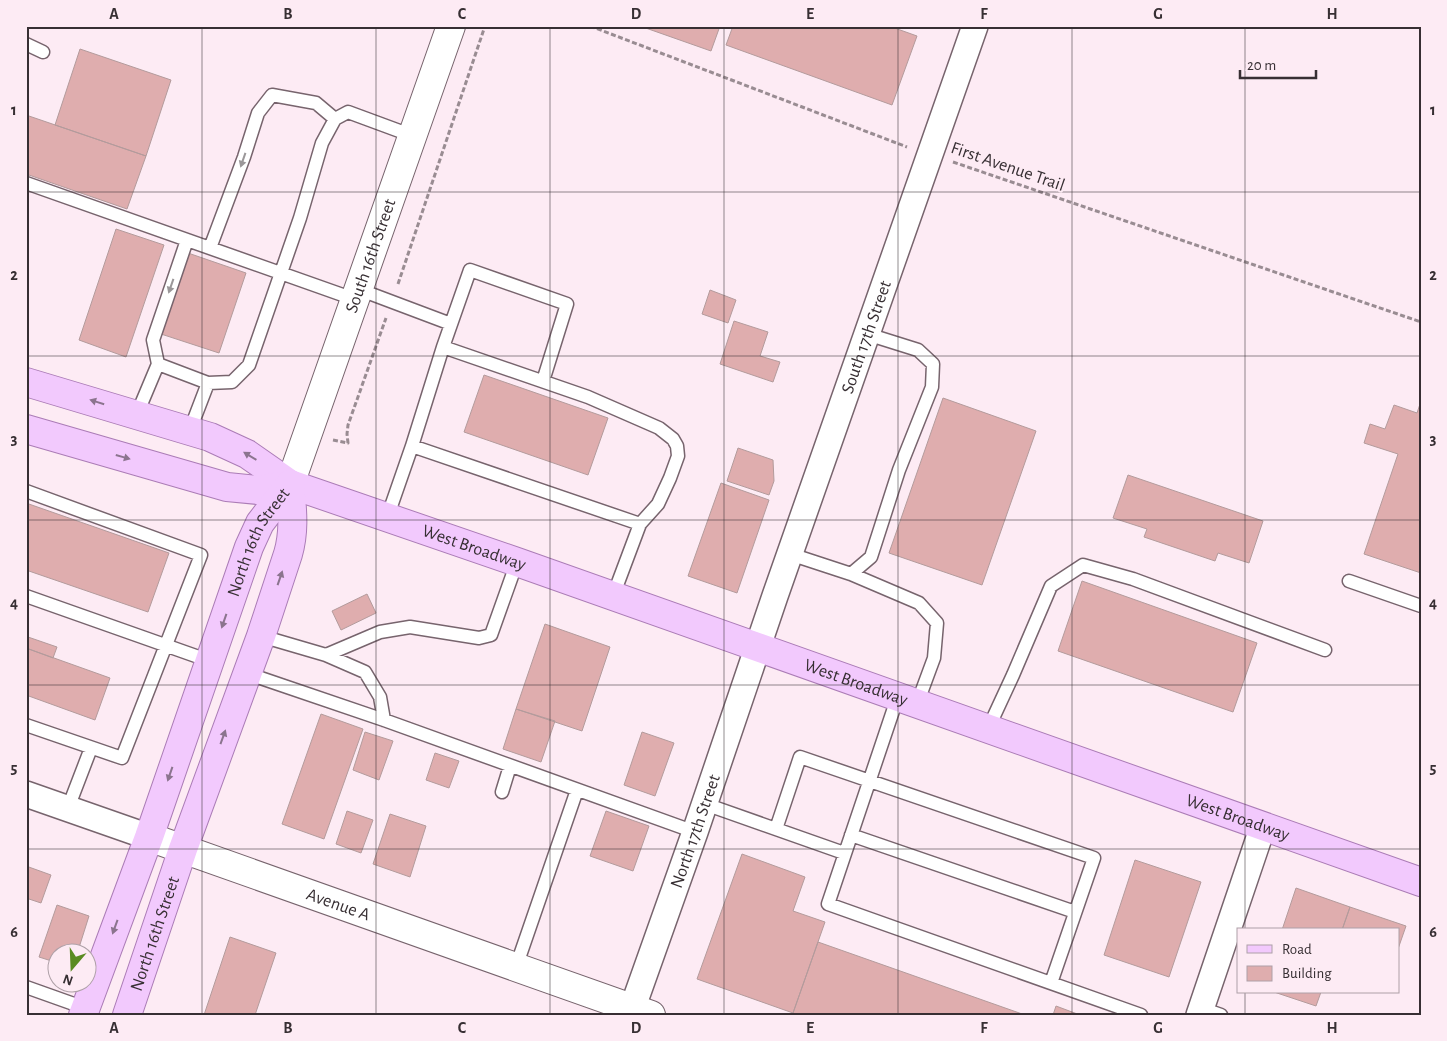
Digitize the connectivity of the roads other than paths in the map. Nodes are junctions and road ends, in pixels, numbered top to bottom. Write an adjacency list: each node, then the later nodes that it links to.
1 (451, 26): 6 (street, South 16th Street)
2 (975, 26): 13 (street, South 17th Street)
3 (26, 44): 4 (lane)
4 (43, 52)
5 (335, 119): 6 (lane); 9 (lane, one-way to 9); 10 (lane)
6 (413, 136): 11 (street, South 16th Street)
7 (26, 183): 8 (lane)
8 (187, 240): 9 (lane); 15 (lane, one-way to 15)
9 (210, 248): 10 (lane)
10 (281, 273): 11 (lane); 18 (lane)
11 (356, 294): 12 (lane); 23 (street, South 16th Street)
12 (451, 324): 14 (lane); 16 (lane)
13 (868, 334): 27 (street, South 17th Street); 29 (lane)
14 (443, 346): 16 (lane); 22 (lane)
15 (158, 364): 18 (lane); 19 (lane)
16 (542, 381): 26 (lane)
17 (26, 382): 19 (main road, West Broadway, one-way to 17)
18 (208, 383): 21 (lane)
19 (137, 414): 21 (main road, West Broadway)
20 (26, 428): 23 (main road, West Broadway, one-way to 23)
21 (190, 430): 23 (main road, West Broadway, one-way to 21)
22 (412, 446): 25 (lane); 26 (lane)
23 (290, 484): 25 (main road, West Broadway); 34 (main road, North 16th Street, one-way to 23); 39 (main road, North 16th Street, one-way to 39)
24 (26, 491): 35 (lane)
25 (388, 518): 28 (main road, West Broadway)
26 (640, 524): 32 (lane)
27 (790, 554): 29 (lane); 36 (street, South 17th Street)
28 (517, 562): 32 (main road, West Broadway); 38 (lane)
29 (851, 574): 41 (lane)
30 (1349, 581): 33 (lane)
31 (26, 596): 35 (lane)
32 (613, 596): 36 (main road, West Broadway)
33 (1421, 606)
34 (261, 636): 38 (lane); 40 (main road, North 16th Street)
35 (166, 646): 39 (lane); 45 (lane)
36 (758, 648): 41 (main road, West Broadway); 51 (street, North 17th Street)
37 (1325, 650): 44 (lane)
38 (326, 655): 42 (lane)
39 (210, 661): 57 (main road, North 16th Street, one-way to 57)
40 (246, 673): 42 (lane); 58 (main road, North 16th Street, one-way to 40)
41 (908, 700): 44 (main road, West Broadway); 47 (lane)
42 (384, 720): 46 (lane)
43 (26, 725): 45 (lane)
44 (988, 729): 53 (main road, West Broadway)
45 (90, 748): 52 (lane)
46 (510, 766): 48 (lane); 49 (lane)
47 (869, 780): 54 (lane); 56 (lane); 61 (lane)
48 (577, 790): 55 (lane); 62 (lane)
49 (502, 792)
50 (26, 794): 52 (street, Avenue A)
51 (705, 804): 54 (lane); 55 (street, North 17th Street)
52 (68, 808): 57 (street, Avenue A)
53 (1263, 826): 60 (main road, West Broadway); 66 (street)
54 (776, 829): 59 (lane)
55 (695, 832): 67 (street, North 17th Street)
56 (850, 835): 59 (lane); 61 (lane)
57 (149, 837): 58 (street, Avenue A); 65 (main road, North 16th Street, one-way to 65)
58 (182, 849): 62 (street, Avenue A); 68 (main road, North 16th Street)
59 (844, 853): 63 (lane)
60 (1421, 882)
61 (1075, 912): 63 (lane)
62 (516, 967): 67 (street, Avenue A)
63 (1050, 983): 69 (lane)
64 (26, 987): 65 (lane)
65 (84, 1012)
66 (1207, 1012)
67 (638, 1013)
68 (127, 1015)
69 (1141, 1015)

